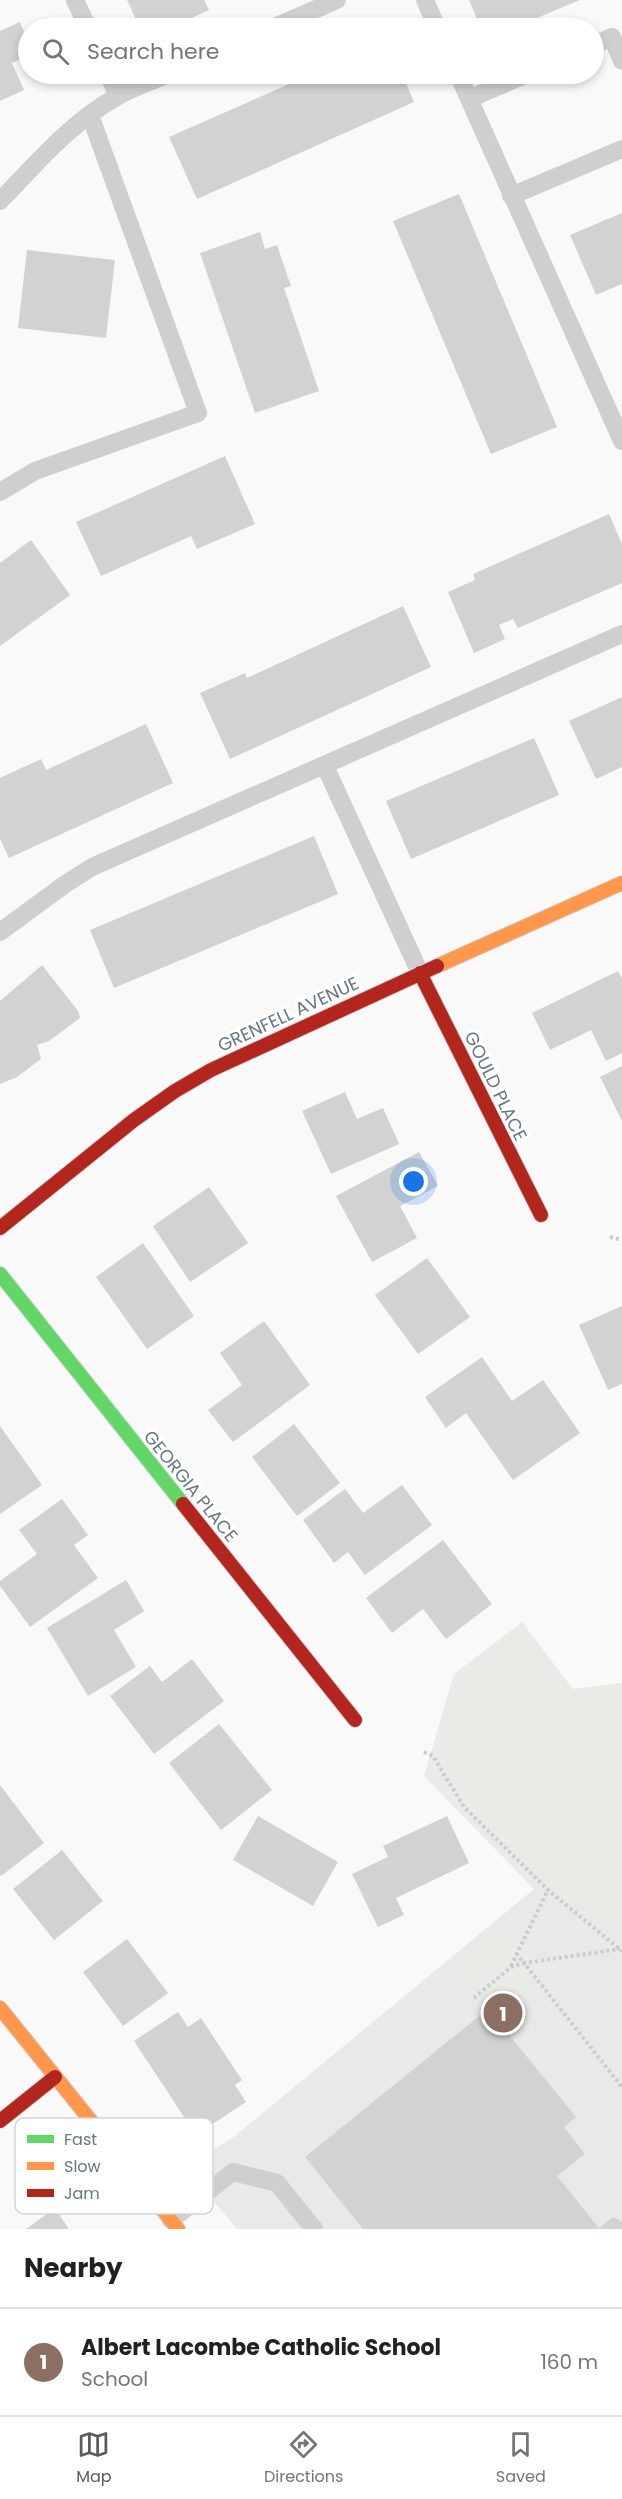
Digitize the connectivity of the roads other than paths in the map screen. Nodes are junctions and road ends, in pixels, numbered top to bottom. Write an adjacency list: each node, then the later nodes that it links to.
1 (75, 0): 4 (lane)
2 (337, 0): 5 (lane)
3 (425, 0): 6 (lane)
4 (83, 18)
5 (295, 18)
6 (433, 18)
7 (604, 41): 8 (lane)
8 (622, 61)
9 (113, 84): 13 (lane)
10 (146, 84): 13 (lane)
11 (462, 84): 14 (lane)
12 (504, 84): 14 (lane)
13 (118, 96): 15 (lane)
14 (469, 99): 17 (lane)
15 (90, 115): 18 (lane); 20 (lane)
16 (622, 149): 17 (lane)
17 (511, 196): 19 (lane)
18 (0, 201)
19 (622, 441)
20 (0, 492)
21 (622, 634): 22 (lane)
22 (325, 766): 24 (lane); 25 (lane)
23 (622, 883): 25 (street, GRENFELL AVENUE)
24 (0, 932)
25 (420, 973): 26 (street, GOULD PLACE); 27 (street, GRENFELL AVENUE)
26 (541, 1215)
27 (0, 1228)
28 (0, 1274): 29 (street, GEORGIA PLACE)
29 (355, 1720)
30 (0, 2008): 31 (street)
31 (55, 2077): 32 (street); 33 (street)
32 (88, 2118)
33 (0, 2121)
34 (213, 2190): 37 (lane)
35 (186, 2214): 36 (lane)
36 (174, 2225)
37 (314, 2229)

